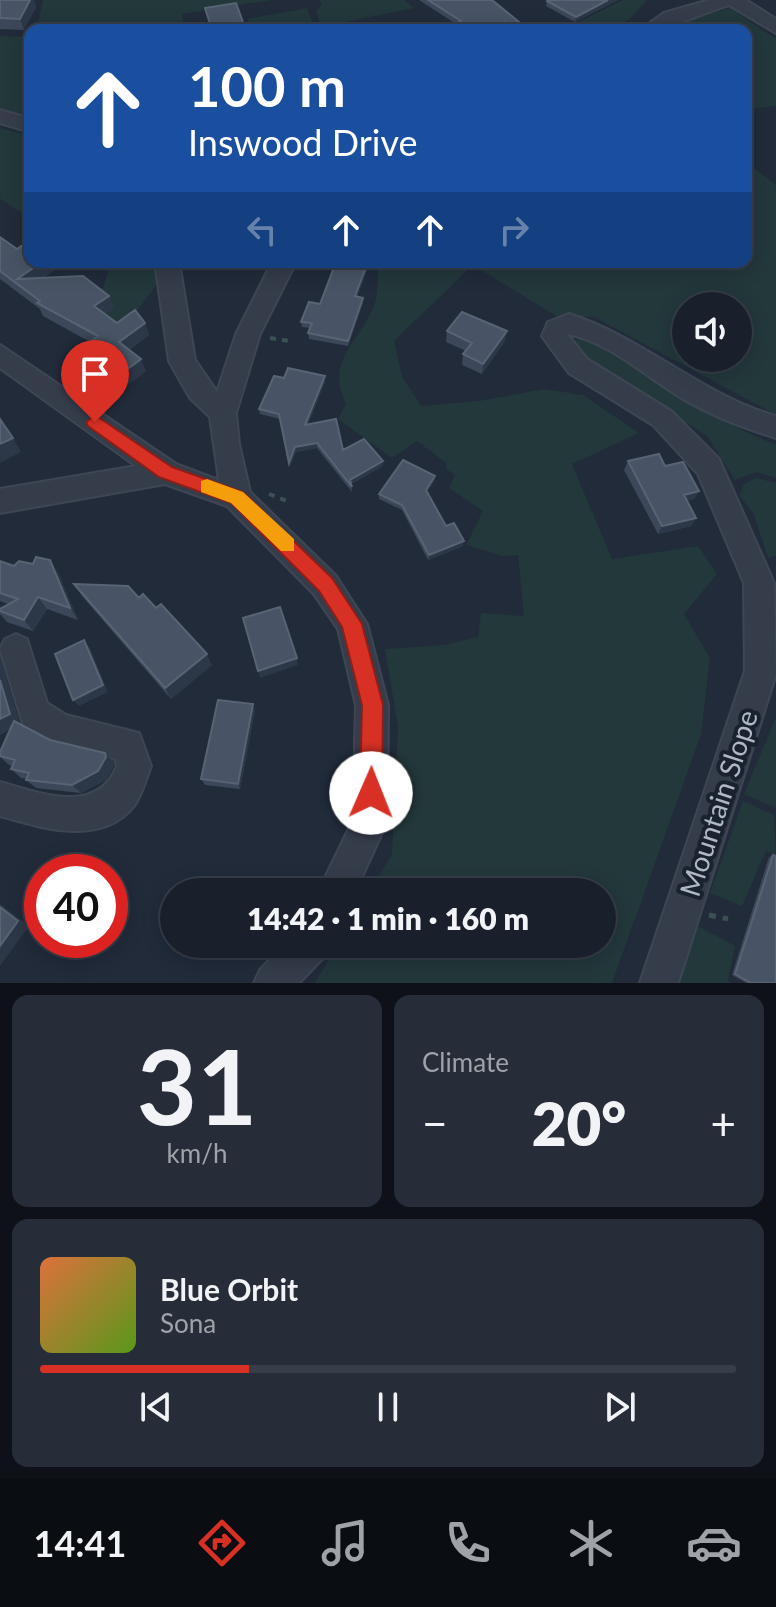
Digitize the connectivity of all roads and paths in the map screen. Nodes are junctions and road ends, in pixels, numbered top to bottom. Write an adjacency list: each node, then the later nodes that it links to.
1 (730, 0): 2 (street); 4 (street)
2 (668, 8): 3 (street)
3 (654, 24)
4 (776, 27)
5 (0, 116): 6 (street)
6 (24, 124)
7 (168, 268): 10 (street)
8 (281, 268): 10 (street)
9 (0, 355): 12 (street)
10 (223, 413): 13 (street)
11 (776, 427): 20 (street, Mountain Slope)
12 (166, 472): 13 (street); 14 (street)
13 (237, 498): 17 (street)
14 (0, 501)
15 (16, 649): 16 (street)
16 (0, 799)
17 (343, 878)
18 (297, 958): 19 (street)
19 (273, 983)
20 (659, 983)

